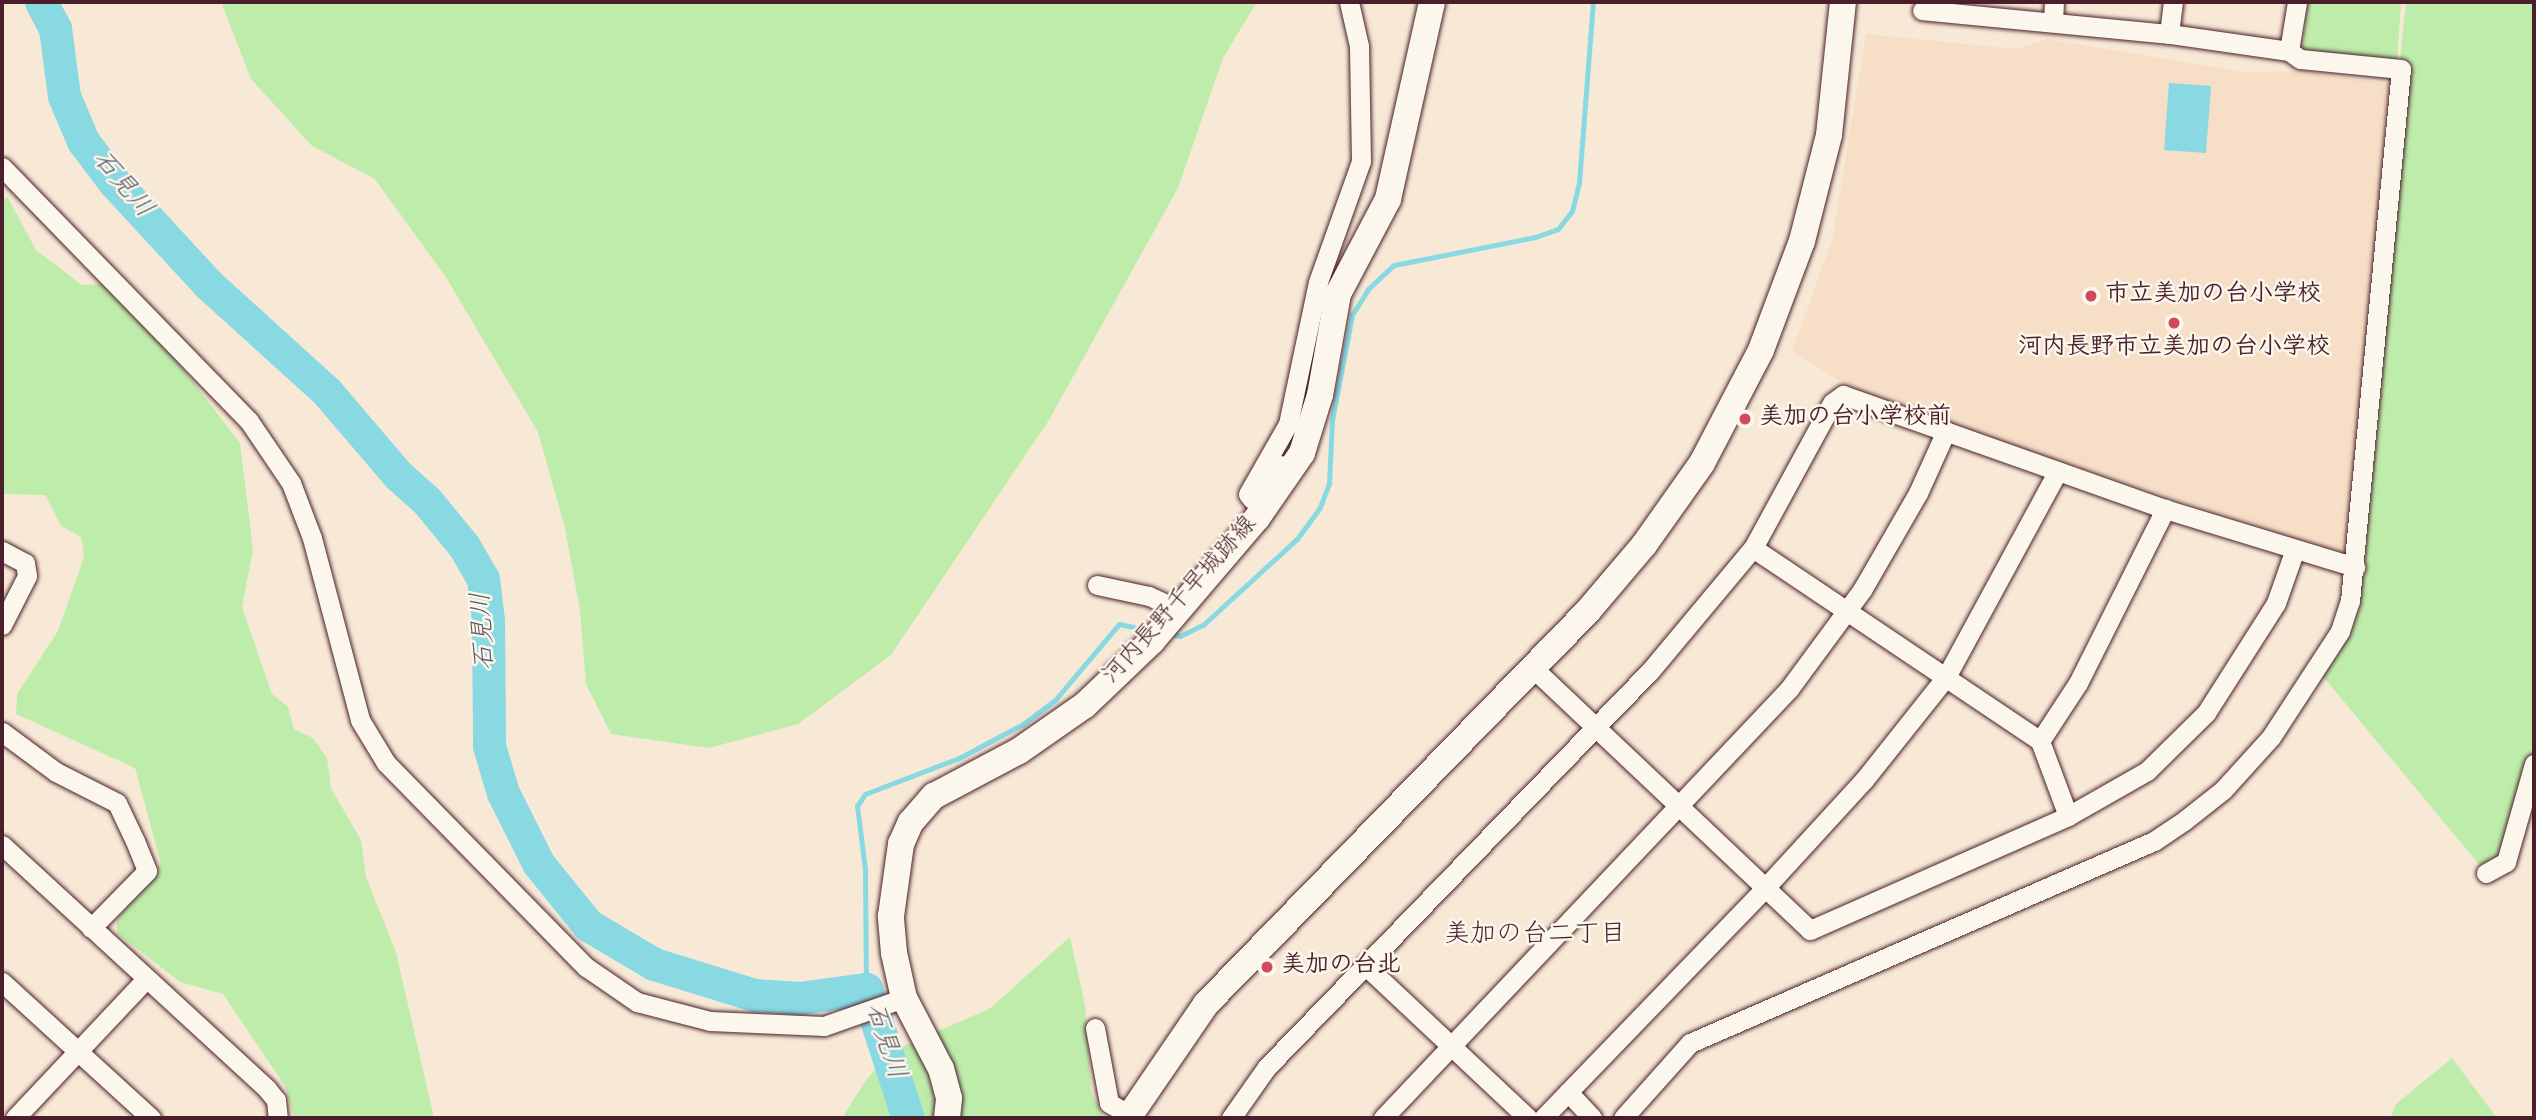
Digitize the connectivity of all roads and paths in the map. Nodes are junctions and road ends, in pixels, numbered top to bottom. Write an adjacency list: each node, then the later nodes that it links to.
1 (1349, 2): 12 (street)
2 (1432, 2): 12 (street, 河内長野千早城跡線)
3 (1843, 2): 23 (street)
4 (2173, 2): 8 (street)
5 (2297, 2): 9 (street)
6 (1932, 7): 7 (street)
7 (2054, 12): 8 (street)
8 (2169, 34): 9 (street)
9 (2289, 51): 18 (street)
10 (2, 167): 38 (street)
11 (1946, 431): 13 (street); 15 (street); 20 (street)
12 (1302, 453): 22 (street, 河内長野千早城跡線)
13 (2058, 471): 14 (street); 24 (street)
14 (2165, 509): 16 (street); 27 (street)
15 (1753, 548): 20 (street); 25 (street)
16 (2295, 549): 18 (street); 30 (street)
17 (2, 551): 21 (street)
18 (2355, 566): 53 (street)
19 (1097, 585): 22 (street)
20 (1847, 613): 24 (street); 29 (street)
21 (2, 625)
22 (1166, 625): 38 (street, 河内長野千早城跡線)
23 (1533, 668): 25 (street); 43 (street)
24 (1946, 677): 27 (street); 33 (street)
25 (1596, 727): 29 (street); 35 (street)
26 (2, 732): 34 (street)
27 (2040, 741): 30 (street)
28 (2534, 764): 32 (street)
29 (1681, 809): 33 (street); 40 (street)
30 (2067, 816): 33 (street)
31 (2, 845): 34 (street)
32 (2486, 873)
33 (1764, 889): 42 (street)
34 (91, 928): 36 (street)
35 (1367, 967): 40 (street); 48 (street)
36 (146, 979): 41 (street); 46 (street)
37 (2, 982): 41 (street)
38 (904, 998): 47 (street, 河内長野千早城跡線)
39 (1095, 1028): 43 (street)
40 (1451, 1045): 49 (street); 50 (street)
41 (78, 1052): 44 (street); 45 (street)
42 (1568, 1092): 51 (street); 52 (street)
43 (1129, 1117)
44 (15, 1118)
45 (151, 1118)
46 (278, 1118)
47 (947, 1118)
48 (1231, 1118)
49 (1383, 1118)
50 (1528, 1118)
51 (1542, 1118)
52 (1592, 1118)
53 (1623, 1118)

